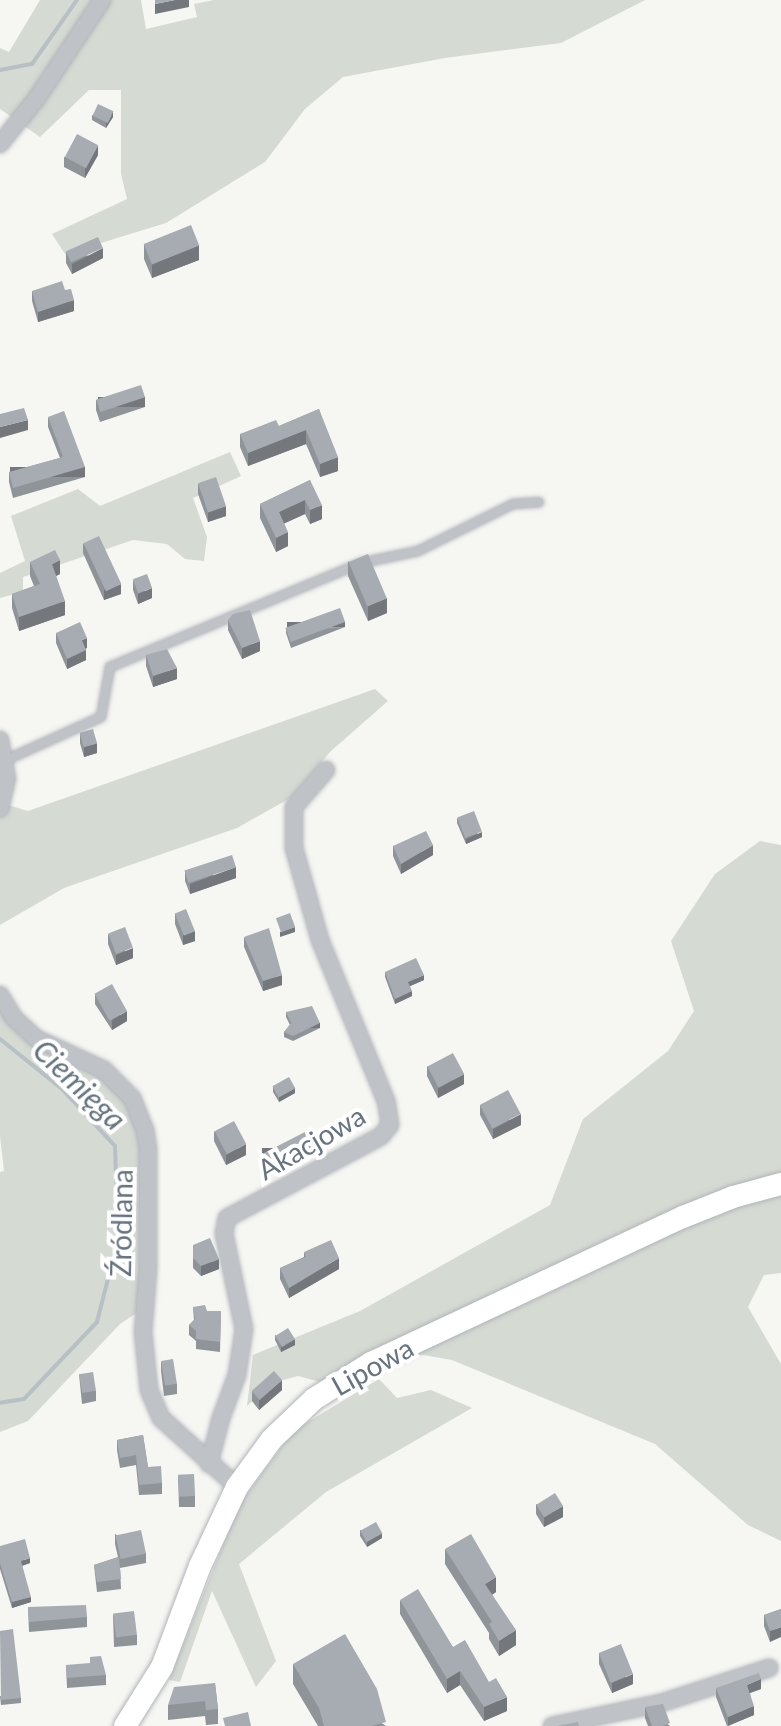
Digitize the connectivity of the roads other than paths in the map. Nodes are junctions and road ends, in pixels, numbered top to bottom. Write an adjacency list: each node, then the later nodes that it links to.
1 (102, 0): 2 (street)
2 (0, 144)
3 (539, 502): 5 (lane)
4 (0, 740): 5 (street)
5 (6, 760): 7 (street)
6 (326, 770): 10 (street, Akacjowa)
7 (0, 808)
8 (0, 995): 10 (street, Źródlana)
9 (781, 1184): 11 (street, Lipowa)
10 (209, 1464): 11 (street, Źródlana)
11 (237, 1487): 13 (street, Lipowa)
12 (769, 1668): 14 (street)
13 (125, 1726)
14 (552, 1726)

